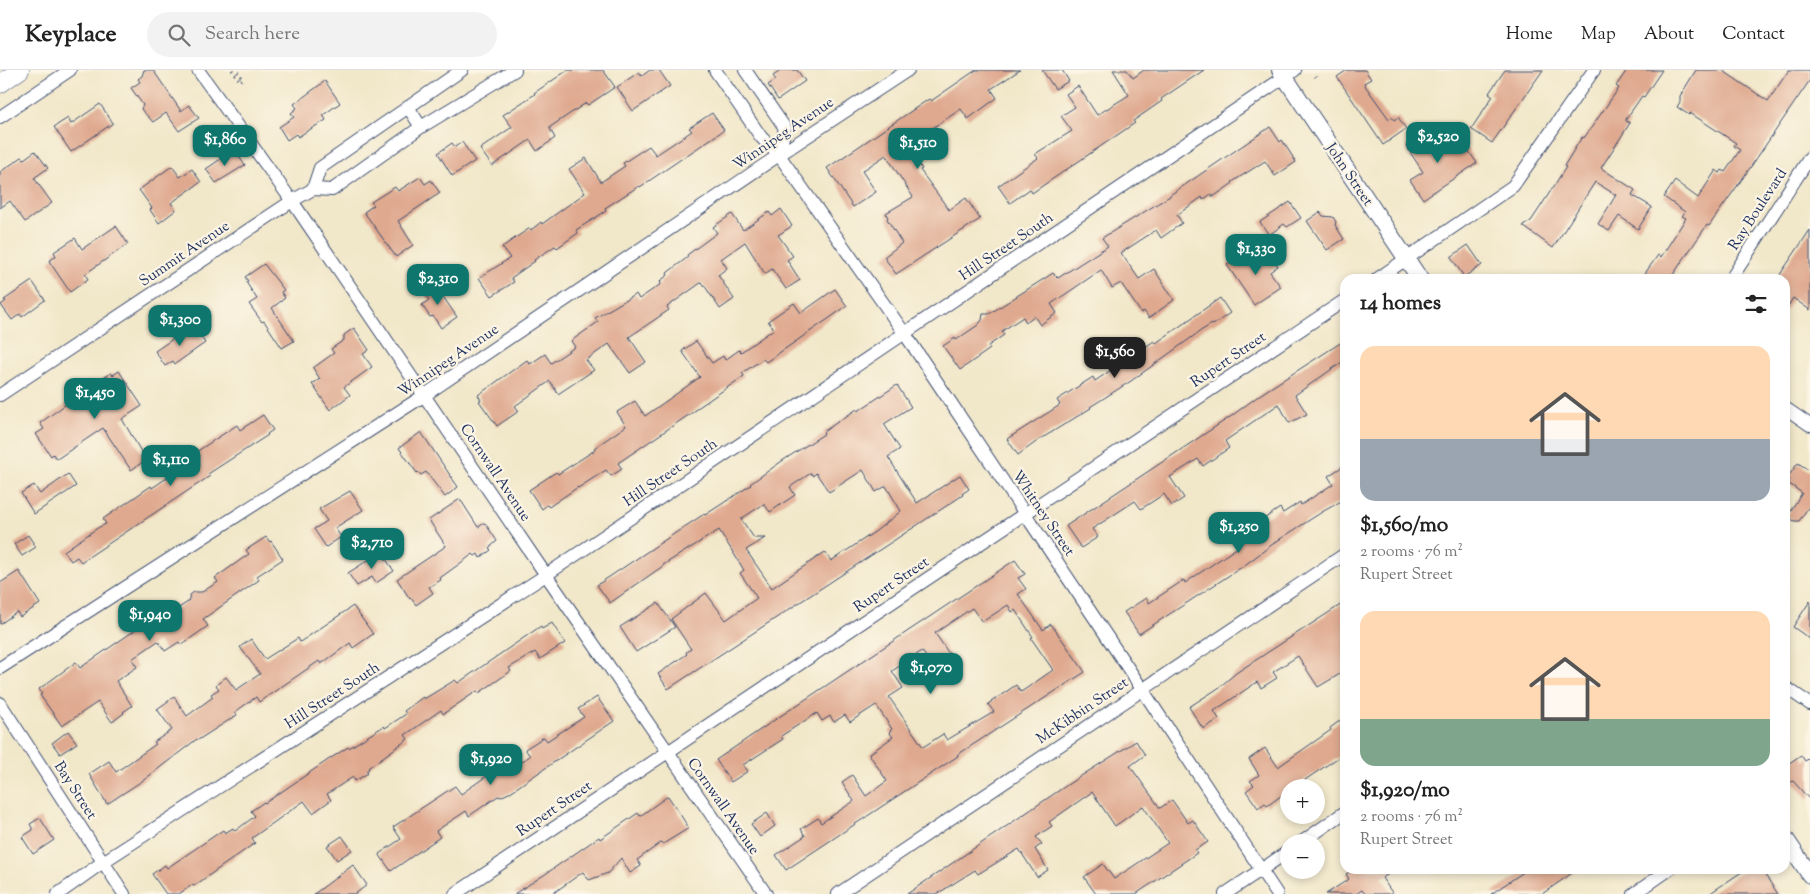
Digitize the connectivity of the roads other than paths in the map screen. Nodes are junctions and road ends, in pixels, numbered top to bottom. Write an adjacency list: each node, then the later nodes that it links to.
1 (20, 70): 11 (main road)
2 (70, 70): 13 (street)
3 (198, 70): 18 (street, Cornwall Avenue)
4 (462, 70): 12 (street)
5 (515, 70): 14 (street, Summit Avenue)
6 (715, 70): 15 (street, Whitney Street)
7 (745, 70): 15 (street)
8 (908, 70): 15 (street, Winnipeg Avenue)
9 (1594, 70): 19 (street)
10 (1287, 72): 19 (street, John Street); 24 (street, Hill Street South)
11 (0, 84)
12 (408, 107): 14 (street); 17 (street)
13 (0, 117)
14 (421, 127): 17 (street, Summit Avenue)
15 (779, 155): 24 (street, Whitney Street); 26 (street, Winnipeg Avenue)
16 (1809, 160): 22 (street, Ray Boulevard)
17 (313, 189): 18 (street, Summit Avenue)
18 (292, 201): 25 (street, Summit Avenue); 26 (street, Cornwall Avenue)
19 (1407, 258): 20 (street); 21 (street, John Street)
20 (1384, 274)
21 (1417, 274)
22 (1733, 274)
23 (1340, 303): 29 (street, Rupert Street)
24 (904, 334): 29 (street, Whitney Street); 31 (street, Hill Street South)
25 (0, 395)
26 (425, 396): 31 (street, Cornwall Avenue); 32 (street, Winnipeg Avenue)
27 (1790, 411): 28 (street)
28 (1810, 424)
29 (1026, 514): 33 (street, Whitney Street); 37 (street, Rupert Street)
30 (1340, 557): 33 (street, McKibbin Street)
31 (546, 576): 37 (street, Cornwall Avenue); 42 (street, Hill Street South)
32 (0, 668)
33 (1142, 689): 43 (street, Whitney Street); 50 (street, McKibbin Street)
34 (1790, 690): 36 (street)
35 (0, 703): 42 (street, Bay Street)
36 (1810, 704)
37 (668, 753): 48 (street, Rupert Street); 49 (street, Cornwall Avenue)
38 (1340, 815): 39 (street)
39 (1313, 834)
40 (1790, 845): 45 (street)
41 (1280, 857): 43 (street)
42 (103, 862): 46 (street, Hill Street South); 47 (street, Bay Street)
43 (1261, 871): 51 (street); 52 (street, Whitney Street)
44 (1663, 874): 53 (street)
45 (1810, 875)
46 (58, 894)
47 (124, 894)
48 (455, 894)
49 (766, 894)
50 (838, 894)
51 (1225, 894)
52 (1277, 894)
53 (1634, 894)

